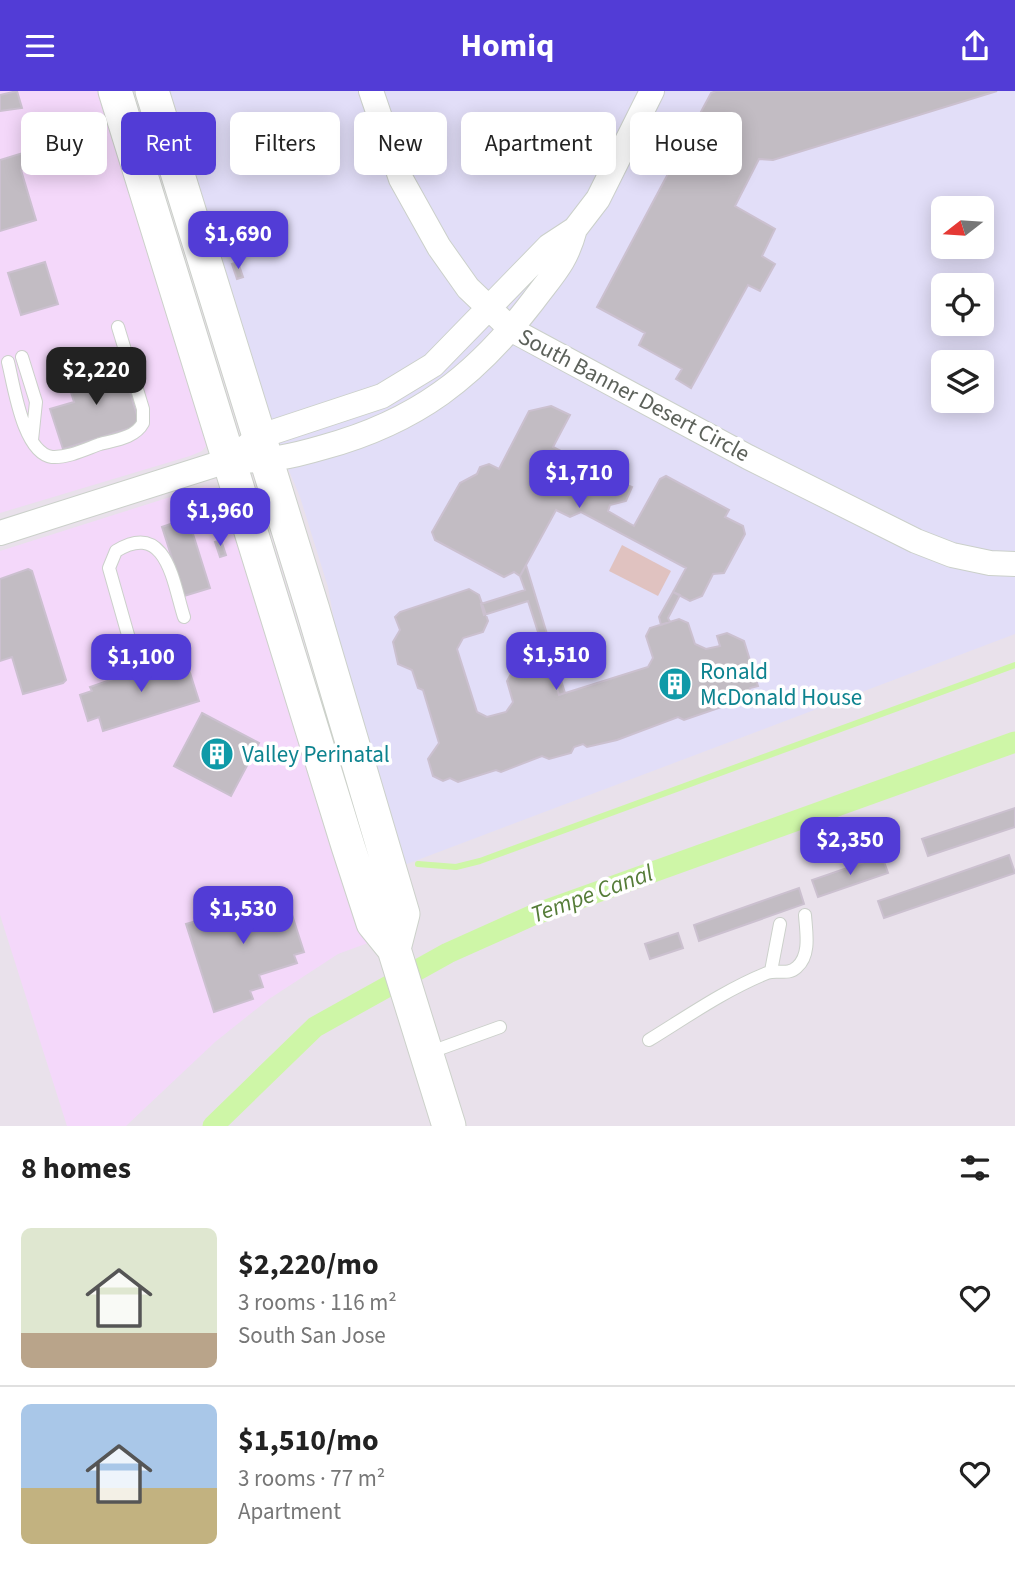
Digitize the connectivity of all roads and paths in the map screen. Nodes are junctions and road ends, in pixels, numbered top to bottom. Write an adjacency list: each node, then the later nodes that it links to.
1 (115, 91): 5 (main road)
2 (371, 91): 8 (street, South Banner Desert Circle)
3 (652, 91): 7 (street)
4 (156, 105): 14 (main road)
5 (121, 112)
6 (141, 175): 15 (main road)
7 (575, 229): 8 (street); 10 (street)
8 (487, 308): 10 (street, South Banner Desert Circle); 14 (street)
9 (118, 327): 13 (lane)
10 (512, 330): 14 (street); 17 (street, South Banner Desert Circle)
11 (22, 357): 13 (lane)
12 (8, 362): 13 (lane)
13 (32, 440)
14 (262, 449): 15 (street); 22 (main road)
15 (230, 460): 16 (street); 22 (main road)
16 (0, 533)
17 (1015, 563)
18 (184, 617): 19 (lane)
19 (128, 635)
20 (804, 915): 23 (lane)
21 (780, 924): 23 (lane)
22 (396, 953): 26 (main road)
23 (771, 971): 25 (lane)
24 (500, 1027): 26 (lane)
25 (649, 1040)
26 (427, 1054): 27 (main road)
27 (449, 1126)

